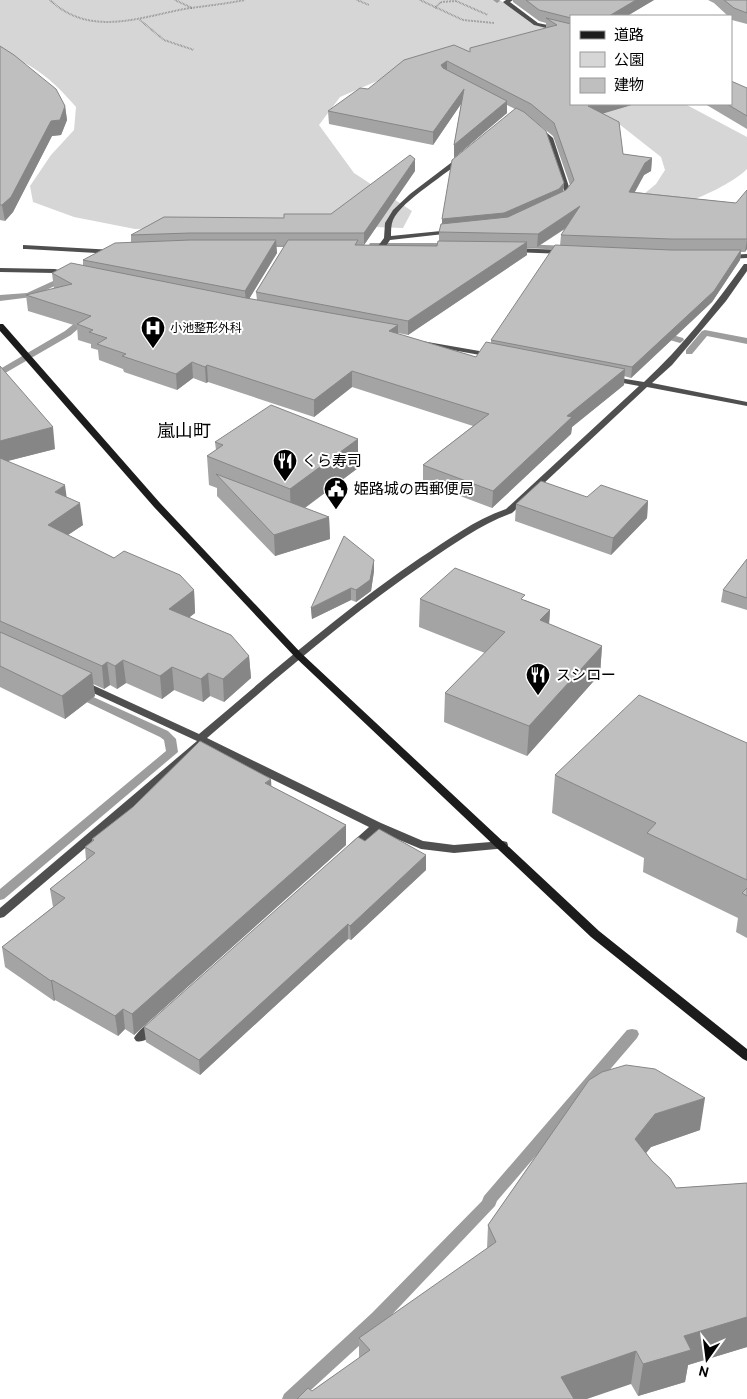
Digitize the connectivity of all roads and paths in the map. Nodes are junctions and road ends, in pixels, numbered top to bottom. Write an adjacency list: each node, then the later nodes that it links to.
1 (50, 0): 11 (path)
2 (175, 0): 9 (path)
3 (245, 0): 9 (path)
4 (357, 0): 7 (path)
5 (420, 0): 8 (path)
6 (510, 0): 13 (street)
7 (368, 5)
8 (435, 8): 10 (path); 12 (path)
9 (194, 9): 11 (path)
10 (493, 18)
11 (140, 20): 14 (path)
12 (502, 22)
13 (570, 32)
14 (194, 50)
15 (535, 126): 17 (street)
16 (472, 149): 19 (street)
17 (554, 205)
18 (456, 232): 19 (street)
19 (388, 238): 22 (street)
20 (26, 247): 25 (street)
21 (369, 250): 22 (street)
22 (379, 250): 23 (street)
23 (388, 250)
24 (506, 250): 26 (street)
25 (118, 252)
26 (575, 253)
27 (747, 256): 28 (street)
28 (719, 257)
29 (747, 266): 36 (street)
30 (0, 270): 31 (street)
31 (73, 275)
32 (0, 326): 38 (street)
33 (413, 340): 34 (street)
34 (500, 357)
35 (606, 377): 36 (street)
36 (645, 384): 37 (street); 38 (street)
37 (747, 404)
38 (298, 654): 40 (street); 42 (street)
39 (72, 679): 40 (street)
40 (197, 737): 41 (street); 44 (street)
41 (377, 826): 42 (street); 43 (street)
42 (503, 846): 47 (street)
43 (348, 853)
44 (0, 914)
45 (162, 1018): 46 (street)
46 (140, 1038)
47 (747, 1056)

